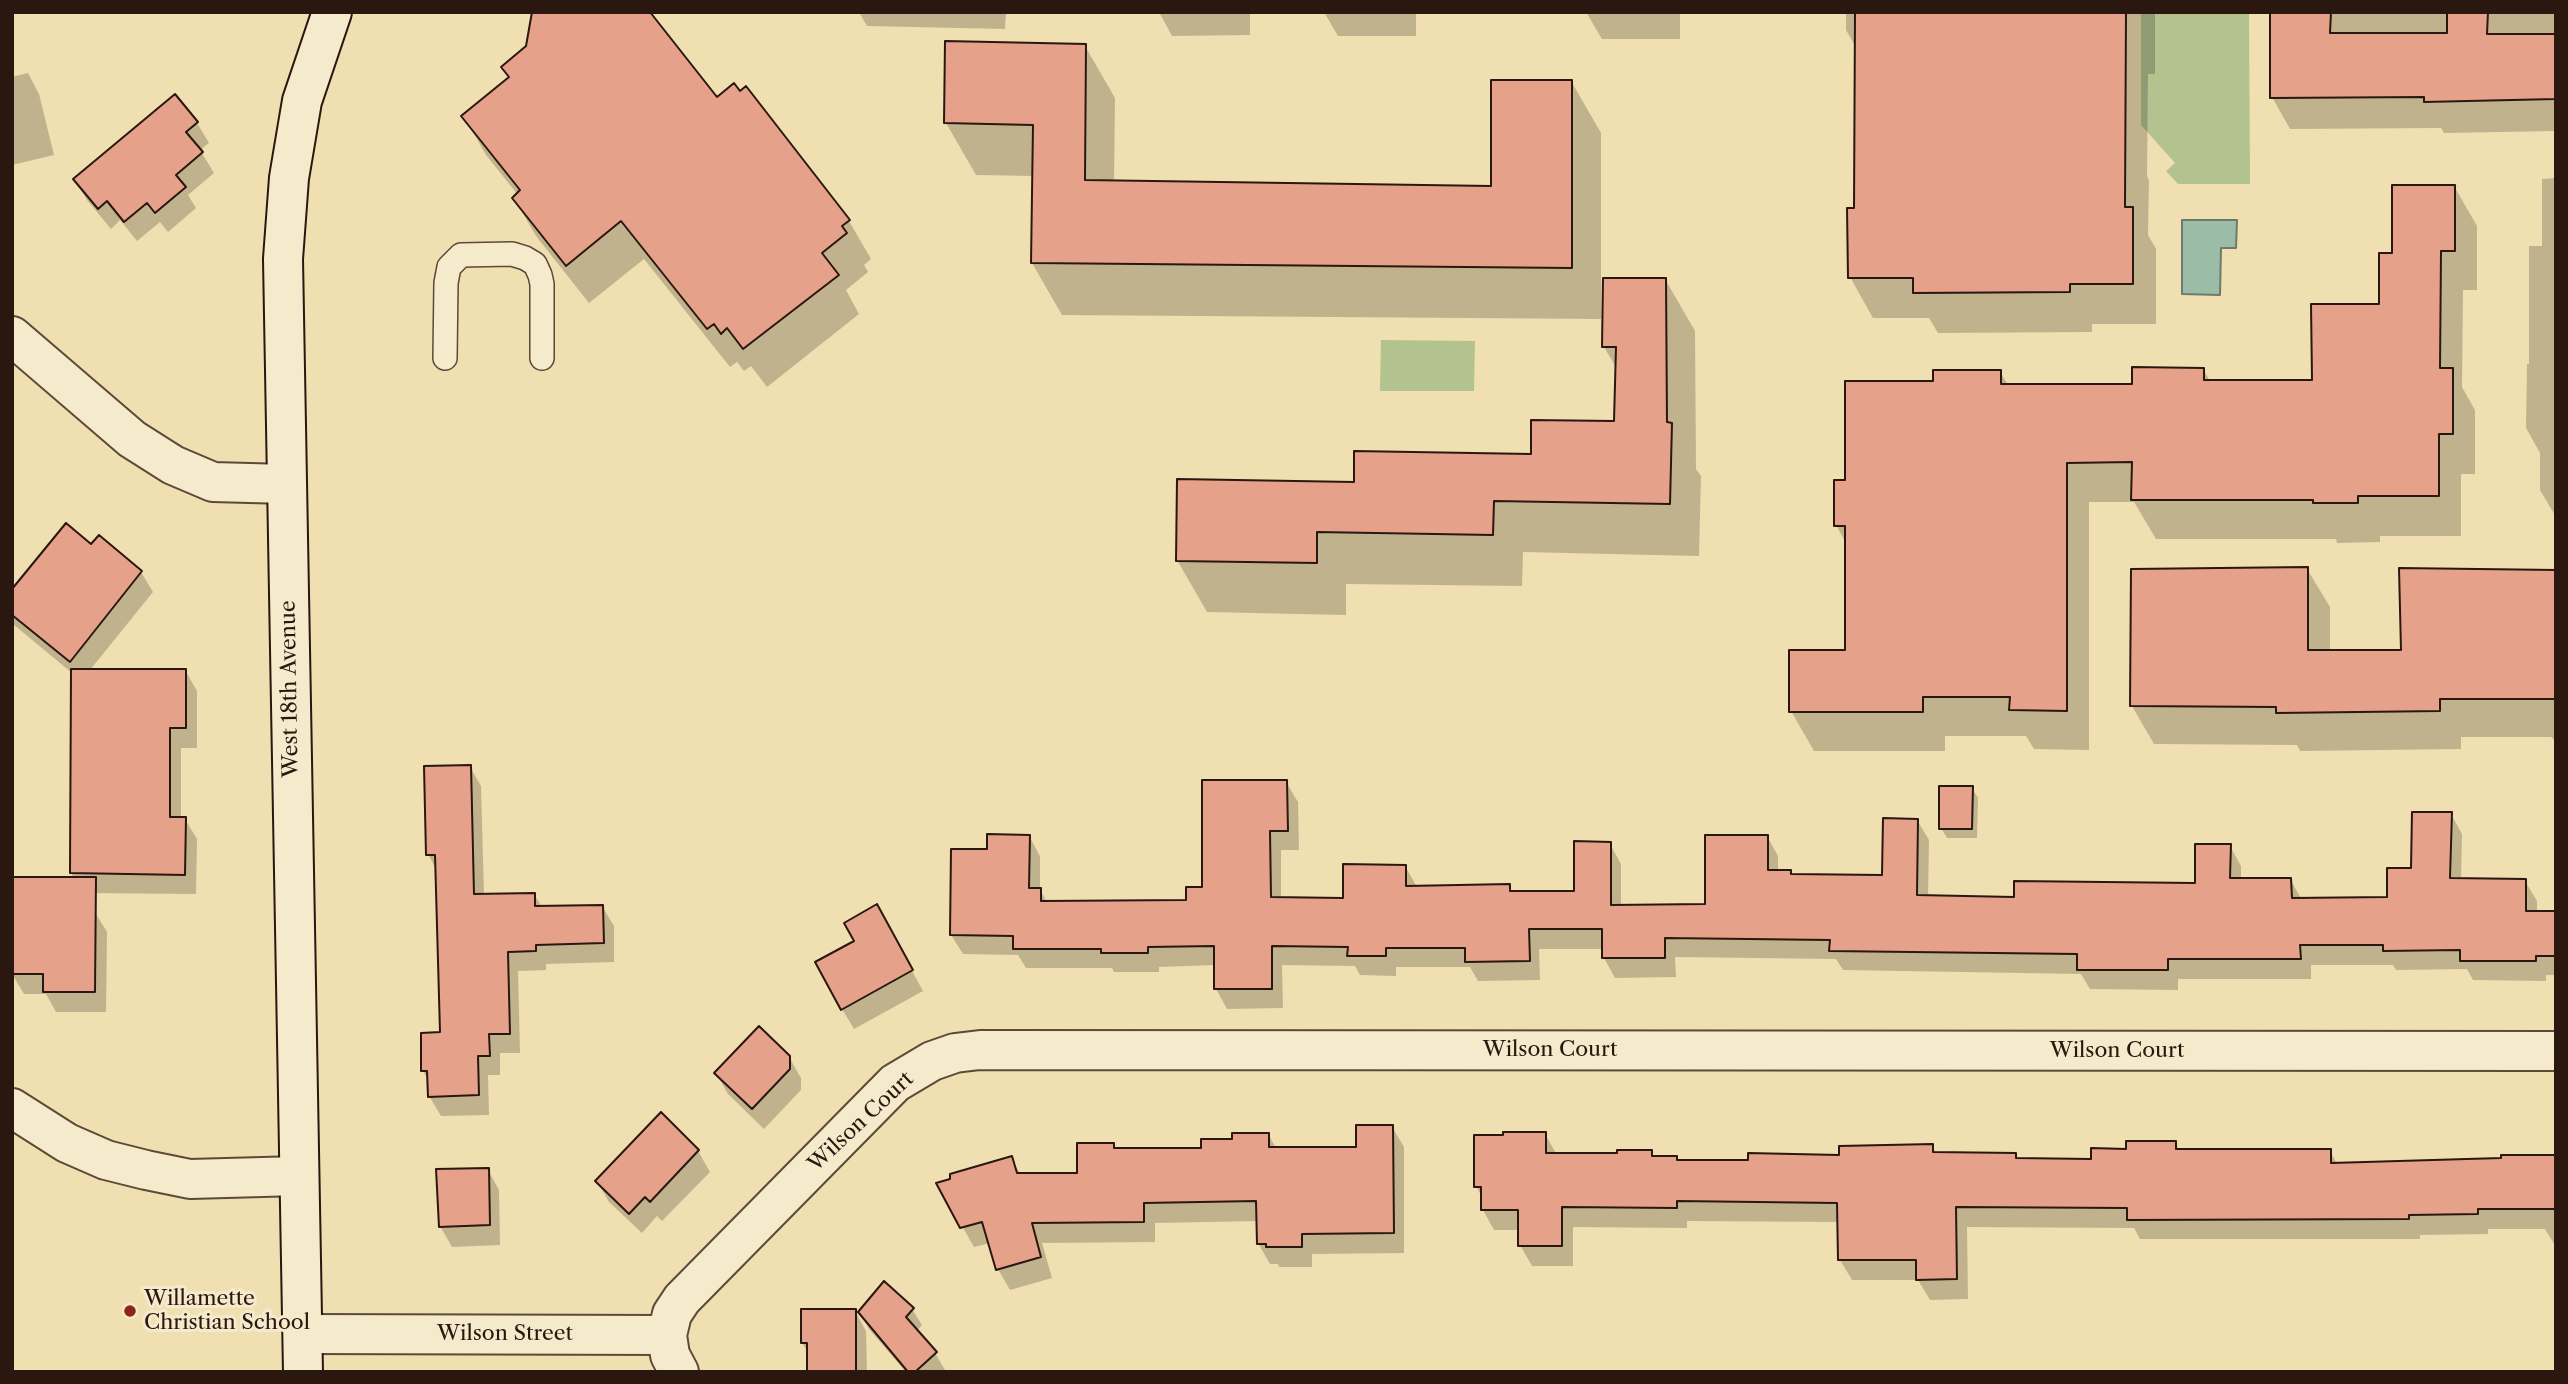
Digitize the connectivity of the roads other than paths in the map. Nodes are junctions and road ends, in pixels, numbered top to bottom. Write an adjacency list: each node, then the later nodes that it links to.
1 (332, 12): 5 (street, West 18th Avenue)
2 (12, 336): 5 (street)
3 (445, 358): 4 (lane)
4 (542, 358)
5 (286, 484): 8 (street, West 18th Avenue)
6 (2556, 1051): 10 (street, Wilson Court)
7 (12, 1108): 8 (street)
8 (299, 1175): 9 (street, West 18th Avenue)
9 (304, 1334): 10 (street, Wilson Street); 11 (street, West 18th Avenue)
10 (667, 1335): 12 (street)
11 (303, 1372)
12 (679, 1372)

